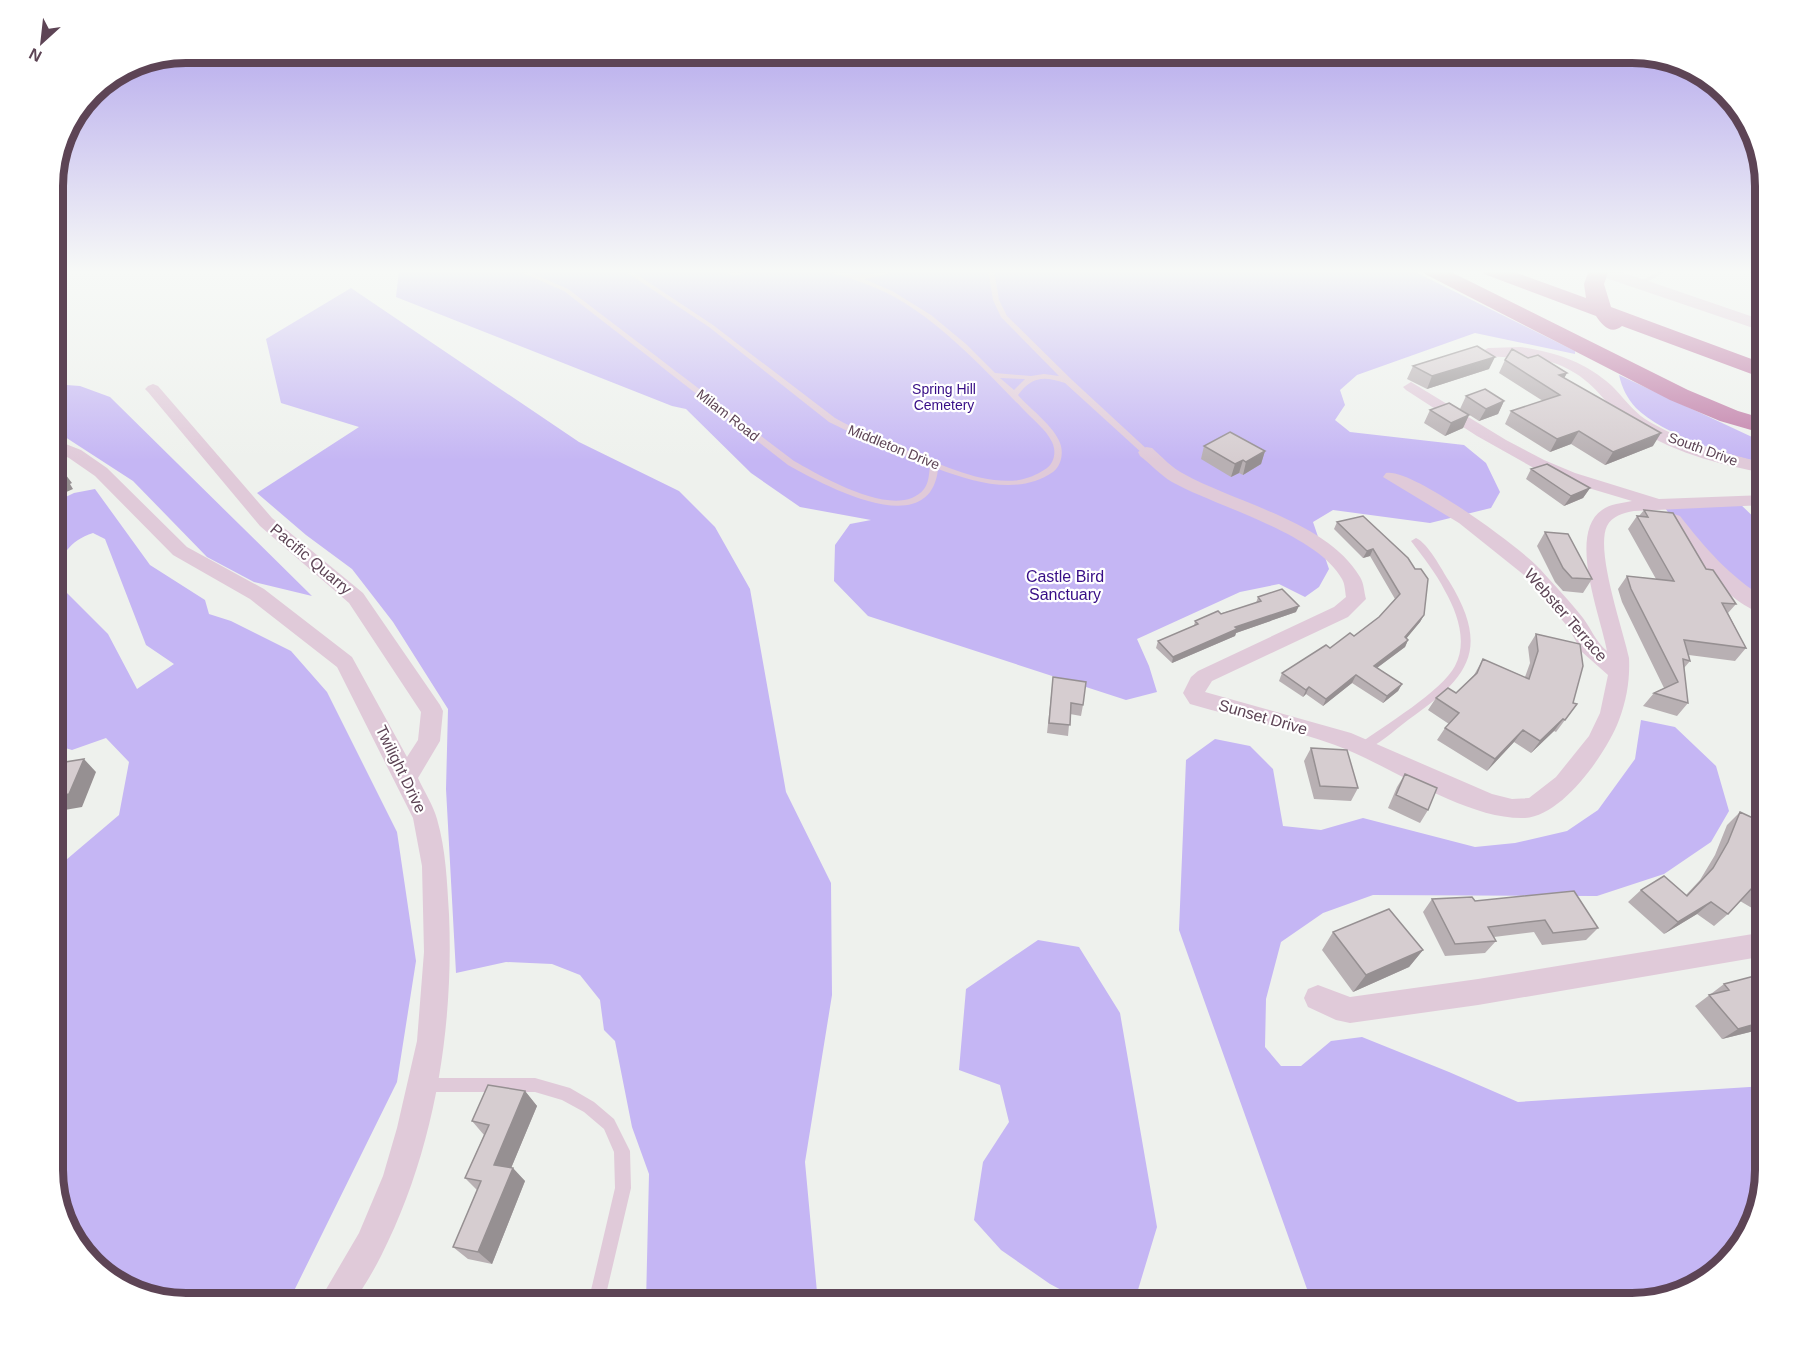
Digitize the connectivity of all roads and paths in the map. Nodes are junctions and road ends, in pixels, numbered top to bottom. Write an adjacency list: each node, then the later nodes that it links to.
1 (622, 333): 25 (lane, Milam Road)
2 (720, 333): 25 (lane, Middleton Drive)
3 (949, 333): 15 (lane)
4 (1022, 333): 12 (lane, Sunset Drive)
5 (1557, 333): 22 (highway)
6 (1623, 333): 9 (highway)
7 (1662, 333): 13 (highway)
8 (1699, 333): 11 (highway)
9 (1640, 349)
10 (1488, 352): 26 (street, South Drive)
11 (1755, 353)
12 (1049, 362): 16 (lane); 17 (lane, Sunset Drive)
13 (1755, 368)
14 (1681, 373): 21 (highway)
15 (993, 375): 16 (lane); 20 (lane)
16 (1034, 376): 17 (lane); 20 (lane)
17 (1068, 381): 24 (lane, Sunset Drive)
18 (1411, 387): 29 (street)
19 (153, 389): 34 (street, Pacific Quarry)
20 (1014, 395): 25 (lane, Middleton Drive)
21 (1755, 403)
22 (1755, 424)
23 (63, 449): 34 (street, Twilight Drive)
24 (1146, 452): 33 (street, Sunset Drive)
25 (934, 464)
26 (1755, 465)
27 (1392, 477): 32 (street, Webster Terrace)
28 (1755, 500): 29 (street, Sunset Drive)
29 (1662, 504): 31 (street); 32 (street, Sunset Drive)
30 (1416, 541): 33 (lane)
31 (1755, 597)
32 (1620, 673): 33 (street, Sunset Drive)
33 (1363, 747)
34 (406, 777): 37 (street, Twilight Drive)
35 (1755, 946): 36 (street)
36 (1318, 998)
37 (422, 1085): 38 (street, Twilight Drive); 39 (lane)
38 (341, 1293)
39 (599, 1293)

